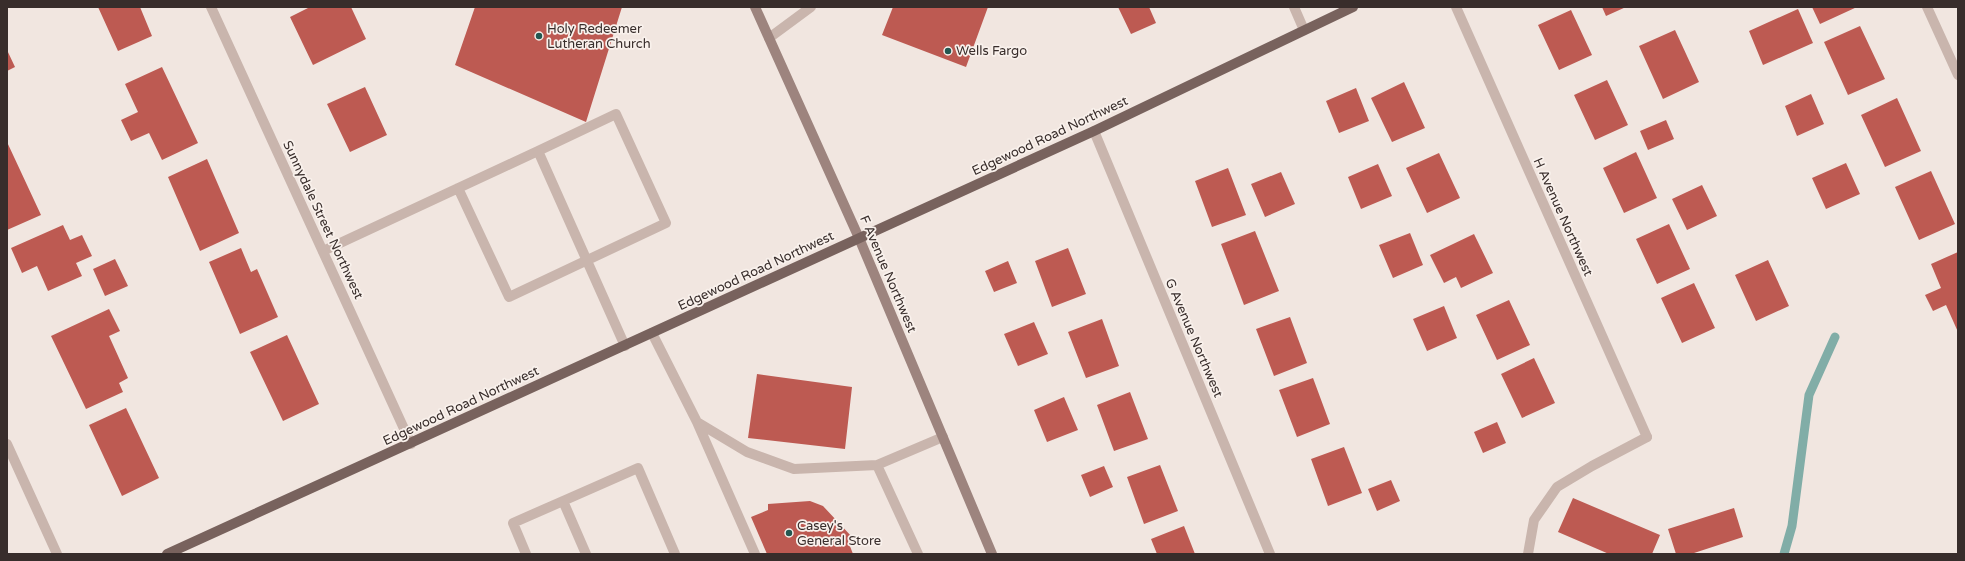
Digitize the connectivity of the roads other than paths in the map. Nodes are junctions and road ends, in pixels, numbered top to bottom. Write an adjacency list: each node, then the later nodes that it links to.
1 (211, 7): 15 (street, Sunnydale Street Northwest)
2 (755, 7): 9 (main road, F Avenue Northwest)
3 (811, 7): 9 (street)
4 (1294, 7): 8 (street)
5 (1352, 7): 8 (main road, Edgewood Road Northwest)
6 (1456, 7): 34 (street, H Avenue Northwest)
7 (1927, 7): 10 (street)
8 (1304, 30): 11 (main road, Edgewood Road Northwest)
9 (769, 38): 14 (main road, F Avenue Northwest)
10 (1958, 76)
11 (1094, 131): 14 (main road, Edgewood Road Northwest); 33 (street, G Avenue Northwest)
12 (538, 151): 13 (street); 16 (street); 16 (street)
13 (458, 188): 15 (street); 16 (street)
14 (859, 238): 17 (main road, Edgewood Road Northwest); 20 (main road, F Avenue Northwest)
15 (323, 251): 22 (street, Sunnydale Street Northwest)
16 (587, 260): 18 (street)
17 (652, 333): 18 (main road, Edgewood Road Northwest); 19 (street)
18 (625, 346): 22 (main road, Edgewood Road Northwest)
19 (697, 422): 23 (street); 30 (street)
20 (943, 437): 23 (street); 32 (main road, F Avenue Northwest)
21 (7, 444): 25 (street)
22 (411, 444): 26 (main road, Edgewood Road Northwest)
23 (877, 465): 31 (street)
24 (563, 501): 27 (street); 28 (street); 29 (street)
25 (57, 554)
26 (167, 554)
27 (526, 554)
28 (586, 554)
29 (675, 554)
30 (755, 554)
31 (918, 554)
32 (992, 554)
33 (1270, 554)
34 (1528, 554)

